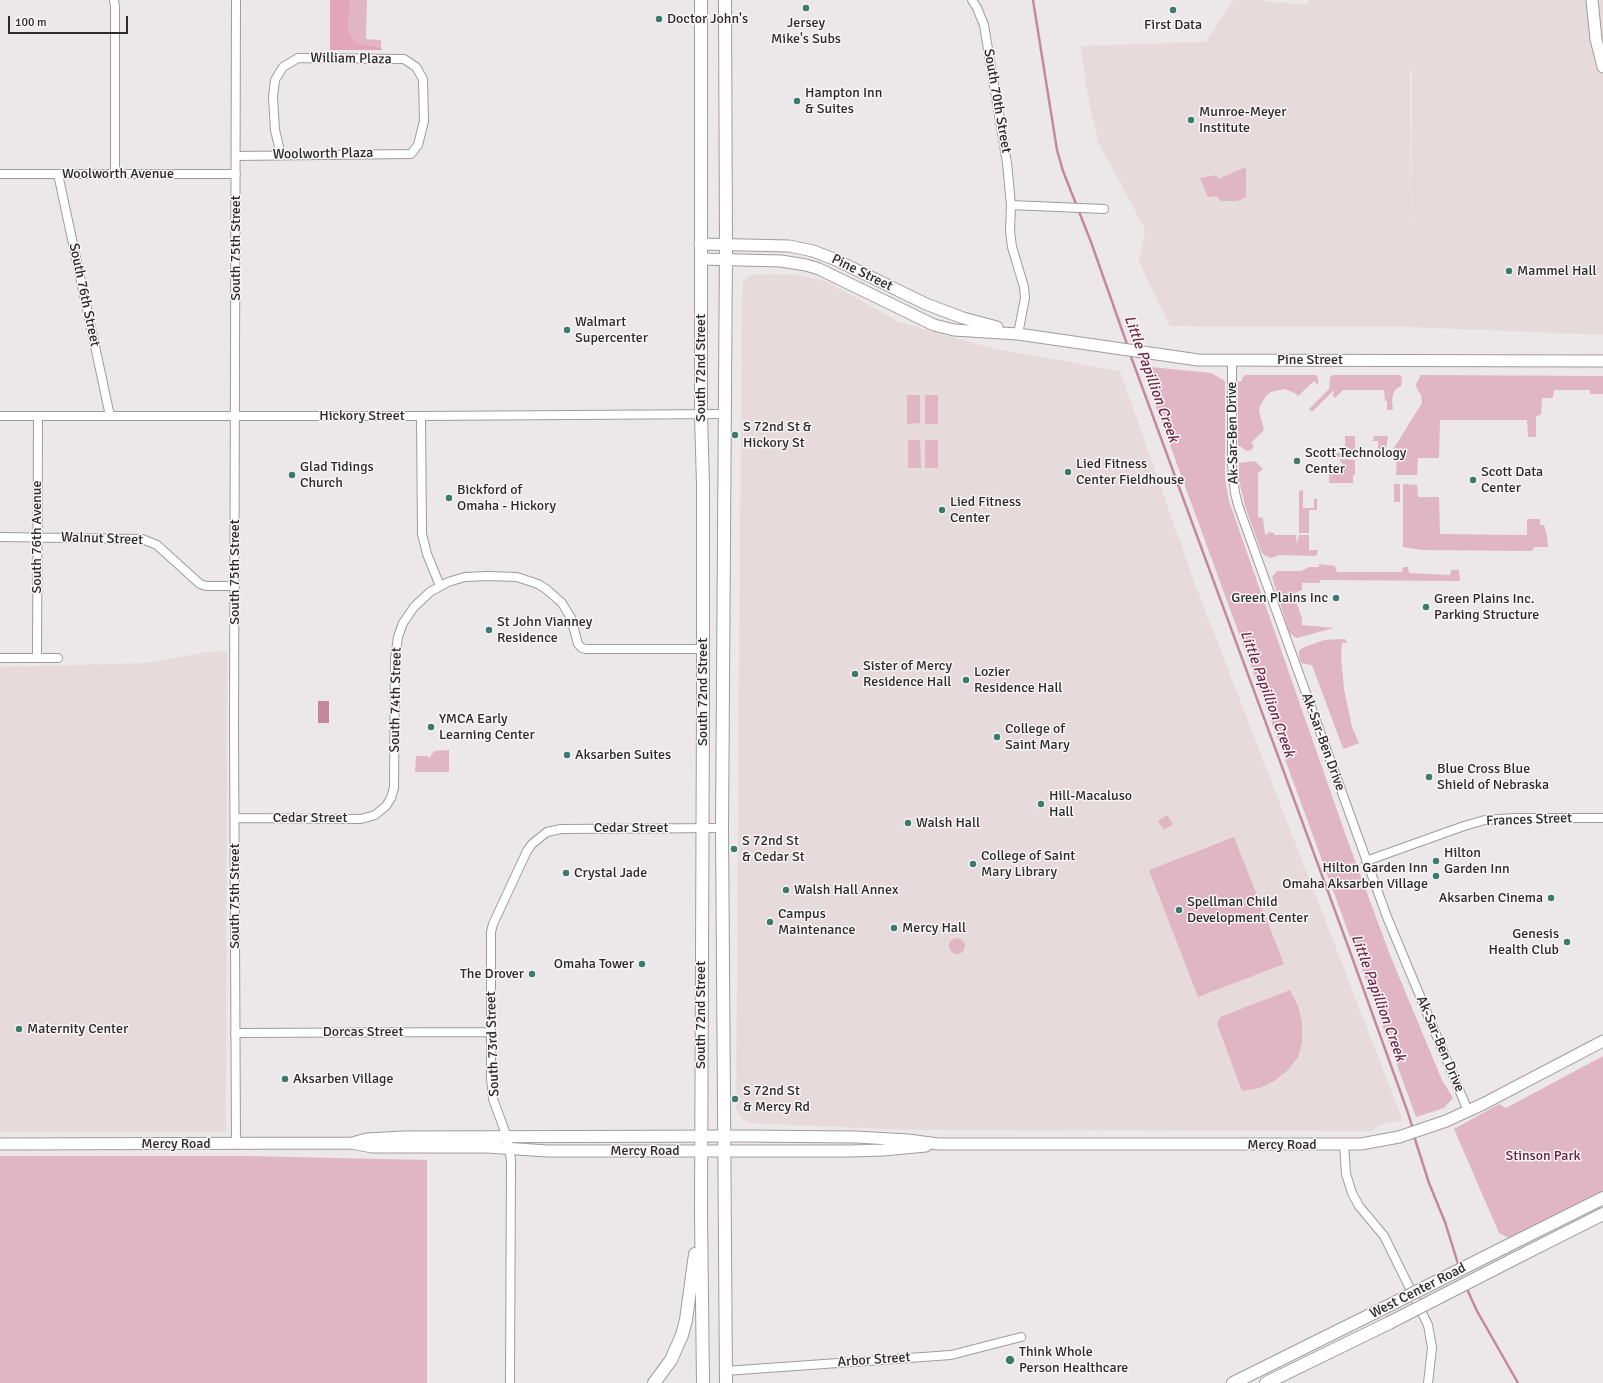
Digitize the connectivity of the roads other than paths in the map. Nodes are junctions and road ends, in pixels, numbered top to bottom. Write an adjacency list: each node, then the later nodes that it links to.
1 (114, 0): 13 (street)
2 (236, 0): 10 (street, South 75th Street)
3 (701, 0): 17 (main road, South 72nd Street)
4 (725, 0): 18 (main road, South 72nd Street)
5 (972, 0): 15 (street, South 70th Street)
6 (1592, 0): 7 (main road)
7 (1603, 67)
8 (410, 154): 9 (street, Woolworth Plaza); 9 (street, William Plaza)
9 (281, 155): 10 (street, Woolworth Plaza)
10 (236, 156): 14 (street, South 75th Street)
11 (0, 174): 12 (street, Woolworth Avenue)
12 (58, 174): 13 (street, Woolworth Avenue); 28 (street, South 76th Street)
13 (115, 174): 14 (street, Woolworth Avenue)
14 (236, 174): 29 (street, South 75th Street)
15 (1011, 205): 16 (street); 21 (street, South 70th Street)
16 (1104, 209)
17 (700, 244): 18 (main road, Pine Street); 19 (main road, South 72nd Street)
18 (726, 246): 20 (main road, South 72nd Street); 21 (main road, Pine Street)
19 (701, 259): 20 (main road, Pine Street); 24 (main road, South 72nd Street)
20 (725, 261): 21 (main road, Pine Street); 25 (main road, South 72nd Street)
21 (1018, 334): 22 (main road, Pine Street)
22 (1232, 360): 23 (main road, Pine Street); 45 (street, Ak-Sar-Ben Drive)
23 (1603, 361)
24 (701, 414): 25 (street, Hickory Street); 30 (street, Hickory Street); 35 (main road, South 72nd Street)
25 (724, 414): 43 (main road, South 72nd Street)
26 (0, 416): 27 (street, Hickory Street)
27 (38, 416): 28 (street, Hickory Street); 32 (street, South 76th Avenue)
28 (110, 416): 29 (street, Hickory Street)
29 (235, 416): 30 (street, Hickory Street); 33 (street, South 75th Street)
30 (421, 416): 34 (street)
31 (0, 537): 32 (street, Walnut Street)
32 (37, 537): 33 (street, Walnut Street); 37 (street, South 76th Avenue)
33 (235, 586): 40 (street, South 75th Street)
34 (440, 586): 35 (street, South 74th Street); 39 (street, South 74th Street)
35 (703, 650): 42 (main road, South 72nd Street)
36 (0, 658): 37 (street)
37 (37, 658): 38 (street)
38 (58, 658)
39 (383, 809): 40 (street, Cedar Street)
40 (235, 818): 47 (street, South 75th Street)
41 (1603, 818): 45 (street, Frances Street)
42 (703, 828): 43 (street, Cedar Street); 44 (street, Cedar Street); 50 (main road, South 72nd Street)
43 (722, 828): 51 (main road, South 72nd Street)
44 (541, 836): 46 (street, South 73rd Street)
45 (1366, 861): 49 (street, Ak-Sar-Ben Drive)
46 (491, 1032): 47 (street, Dorcas Street); 52 (street, South 73rd Street)
47 (235, 1033): 54 (street, South 75th Street)
48 (1603, 1041): 49 (main road, Mercy Road)
49 (1468, 1111): 56 (main road, Mercy Road)
50 (701, 1136): 51 (main road, Mercy Road); 52 (main road, Mercy Road); 57 (main road, South 72nd Street)
51 (724, 1136): 55 (main road, Mercy Road); 58 (main road, South 72nd Street)
52 (509, 1143): 54 (main road, Mercy Road); 57 (main road, Mercy Road); 64 (street, South 73rd Street)
53 (0, 1144): 54 (main road, Mercy Road)
54 (236, 1144)
55 (938, 1144): 56 (main road, Mercy Road); 58 (main road, Mercy Road)
56 (1344, 1144): 69 (street)
57 (701, 1150): 58 (main road, Mercy Road); 60 (main road, South 72nd Street)
58 (724, 1151): 63 (main road, South 72nd Street)
59 (1603, 1198): 67 (main road, West Center Road, bridge)
60 (701, 1213): 65 (main road); 66 (main road, South 72nd Street)
61 (1603, 1214): 68 (main road, West Center Road, bridge)
62 (1021, 1337): 63 (street, Arbor Street)
63 (726, 1377)
64 (510, 1383)
65 (654, 1383)
66 (703, 1383)
67 (1233, 1383)
68 (1266, 1383)
69 (1428, 1383)

